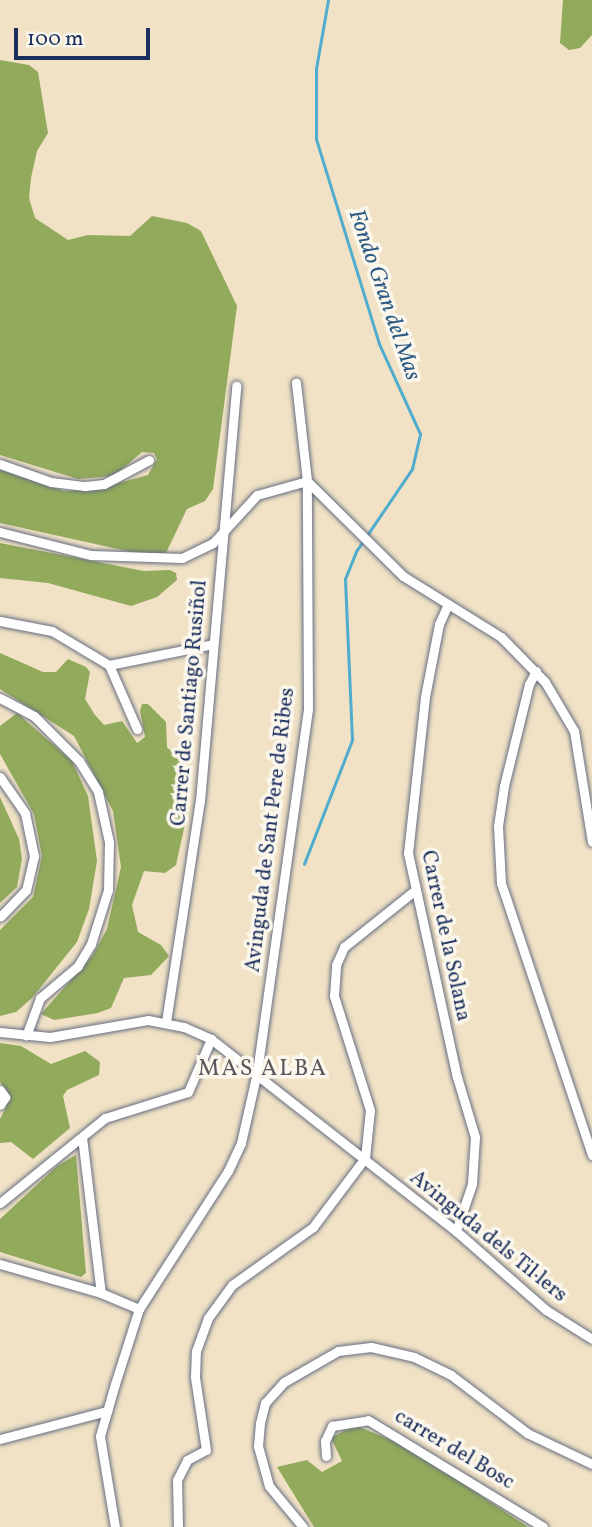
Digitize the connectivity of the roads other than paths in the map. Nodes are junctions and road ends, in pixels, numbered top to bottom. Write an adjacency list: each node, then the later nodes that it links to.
1 (296, 383): 5 (street, Avinguda de Sant Pere de Ribes)
2 (236, 386): 7 (street, Carrer de Santiago Rusiñol)
3 (149, 460): 4 (street)
4 (0, 464)
5 (307, 481): 7 (street); 8 (street); 23 (street, Avinguda de Sant Pere de Ribes)
6 (0, 532): 7 (street)
7 (222, 532): 10 (street, Carrer de Santiago Rusiñol)
8 (448, 604): 12 (street); 17 (street, Carrer de la Solana)
9 (0, 621): 11 (street)
10 (213, 644): 11 (street); 19 (street, Carrer de Santiago Rusiñol)
11 (109, 665): 14 (street)
12 (536, 671): 16 (street); 27 (street)
13 (0, 698): 21 (street)
14 (137, 729)
15 (0, 777): 18 (street)
16 (592, 842)
17 (413, 892): 28 (street); 30 (street, Carrer de la Solana)
18 (0, 917)
19 (166, 1022): 21 (street, Avinguda dels Til·lers); 22 (street, Avinguda dels Til·lers)
20 (0, 1032): 21 (street, Avinguda dels Til·lers)
21 (26, 1036)
22 (211, 1039): 23 (street, Avinguda dels Til·lers); 26 (street)
23 (257, 1072): 28 (street, Avinguda dels Til·lers); 33 (street, Avinguda de Sant Pere de Ribes)
24 (0, 1090): 25 (street)
25 (0, 1105)
26 (82, 1137): 29 (street); 32 (street)
27 (592, 1155)
28 (365, 1158): 30 (street, Avinguda dels Til·lers); 40 (street)
29 (0, 1203)
30 (456, 1231): 34 (street, Avinguda dels Til·lers)
31 (0, 1264): 32 (street)
32 (101, 1293): 33 (street)
33 (139, 1309): 35 (street, Avinguda de Sant Pere de Ribes)
34 (592, 1339)
35 (107, 1411): 36 (street); 39 (street, Avinguda de Sant Pere de Ribes)
36 (0, 1439)
37 (326, 1456): 42 (street, carrer del Bosc)
38 (592, 1465): 41 (street)
39 (116, 1527)
40 (178, 1527)
41 (303, 1527)
42 (543, 1527)

